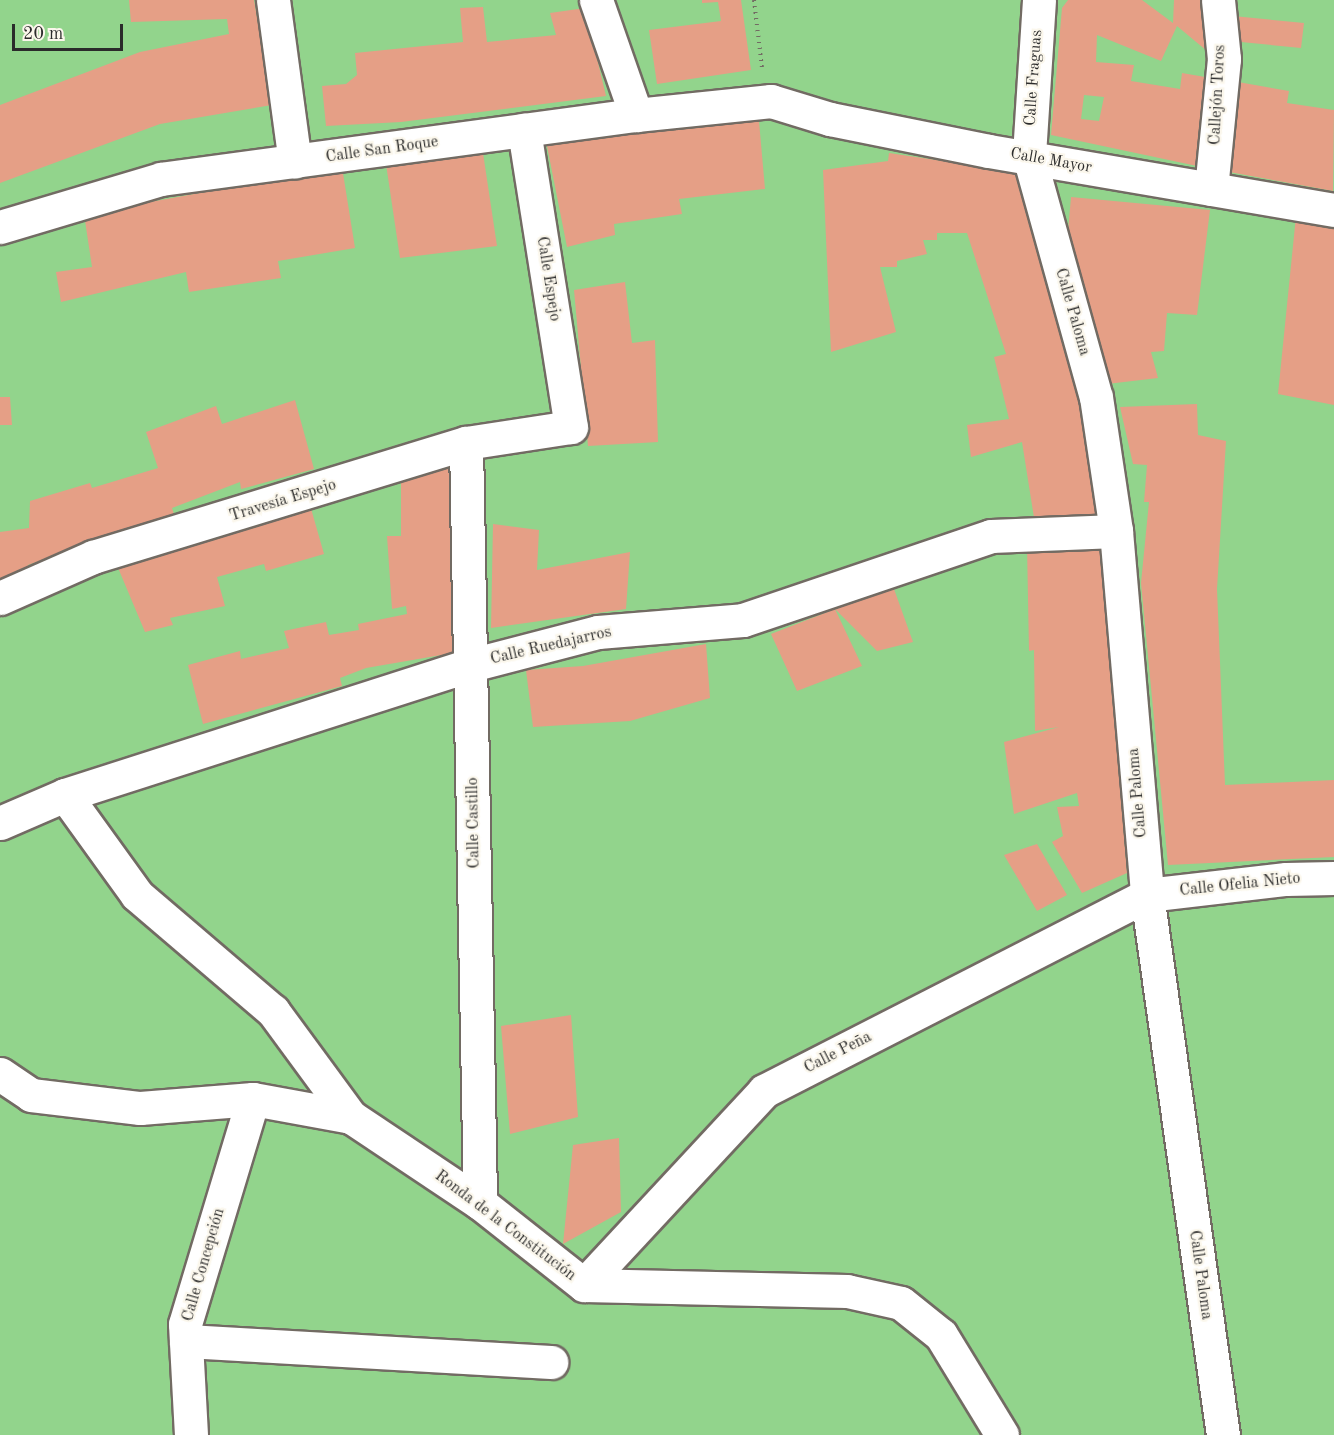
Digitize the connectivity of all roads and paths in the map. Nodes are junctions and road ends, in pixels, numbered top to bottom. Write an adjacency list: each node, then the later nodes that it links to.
1 (273, 0): 9 (street)
2 (596, 0): 6 (street)
3 (1039, 0): 8 (street, Calle Fraguas)
4 (1218, 0): 10 (street, Callejón Toros)
5 (771, 101): 6 (street, Calle San Roque); 8 (street, Calle Mayor)
6 (636, 114): 7 (street, Calle San Roque)
7 (524, 130): 9 (street, Calle San Roque); 13 (street, Calle Espejo)
8 (1029, 156): 10 (street, Calle Mayor); 15 (street, Calle Paloma)
9 (295, 162): 12 (street, Calle San Roque)
10 (1211, 189): 11 (street, Calle Mayor)
11 (1334, 210)
12 (0, 227)
13 (572, 427): 14 (street, Travesía Espejo)
14 (466, 443): 16 (street, Travesía Espejo); 17 (street, Calle Castillo)
15 (1116, 531): 17 (street, Calle Ruedajarros); 21 (street, Calle Paloma)
16 (0, 598)
17 (471, 665): 18 (street, Calle Ruedajarros); 25 (street, Calle Castillo)
18 (65, 795): 19 (street, Calle Ruedajarros); 24 (street)
19 (0, 823)
20 (1334, 878): 21 (street, Calle Ofelia Nieto)
21 (1147, 895): 26 (street, Calle Peña); 31 (street, Calle Paloma)
22 (0, 1074): 23 (street, Ronda de la Constitución)
23 (253, 1099): 24 (street, Ronda de la Constitución); 27 (street, Calle Concepción)
24 (351, 1117): 25 (street, Ronda de la Constitución)
25 (480, 1203): 26 (street, Ronda de la Constitución)
26 (584, 1285): 30 (street, Ronda de la Constitución)
27 (186, 1341): 28 (street); 29 (street, Calle Concepción)
28 (551, 1362)
29 (191, 1435)
30 (1002, 1435)
31 (1223, 1435)

